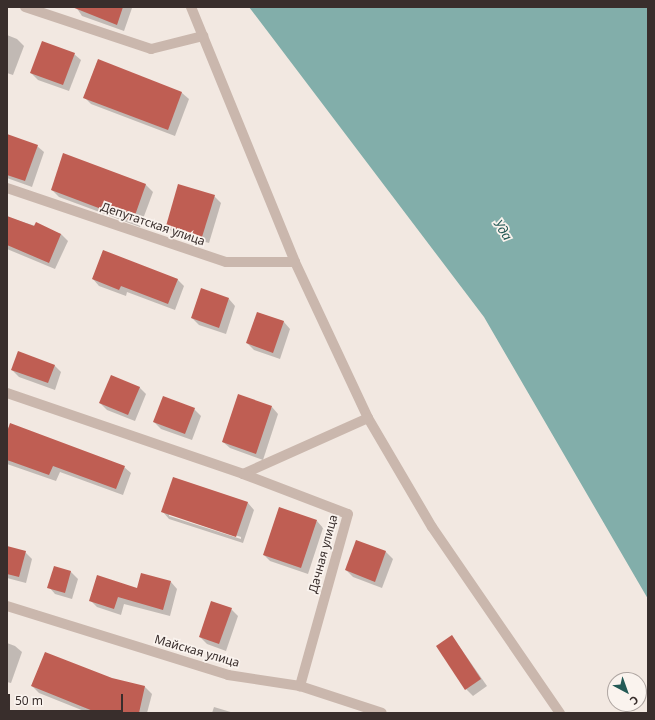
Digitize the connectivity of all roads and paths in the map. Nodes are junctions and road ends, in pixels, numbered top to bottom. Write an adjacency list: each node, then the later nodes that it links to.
1 (25, 7): 3 (street)
2 (191, 7): 3 (street)
3 (203, 36): 5 (street)
4 (7, 188): 5 (street, Депутатская улица)
5 (295, 262): 7 (street)
6 (7, 393): 8 (street, Дачная улица)
7 (368, 418): 8 (street); 12 (street)
8 (243, 474): 10 (street, Дачная улица)
9 (7, 606): 10 (street, Майская улица)
10 (300, 686): 11 (street, Майская улица)
11 (382, 713)
12 (560, 713)

